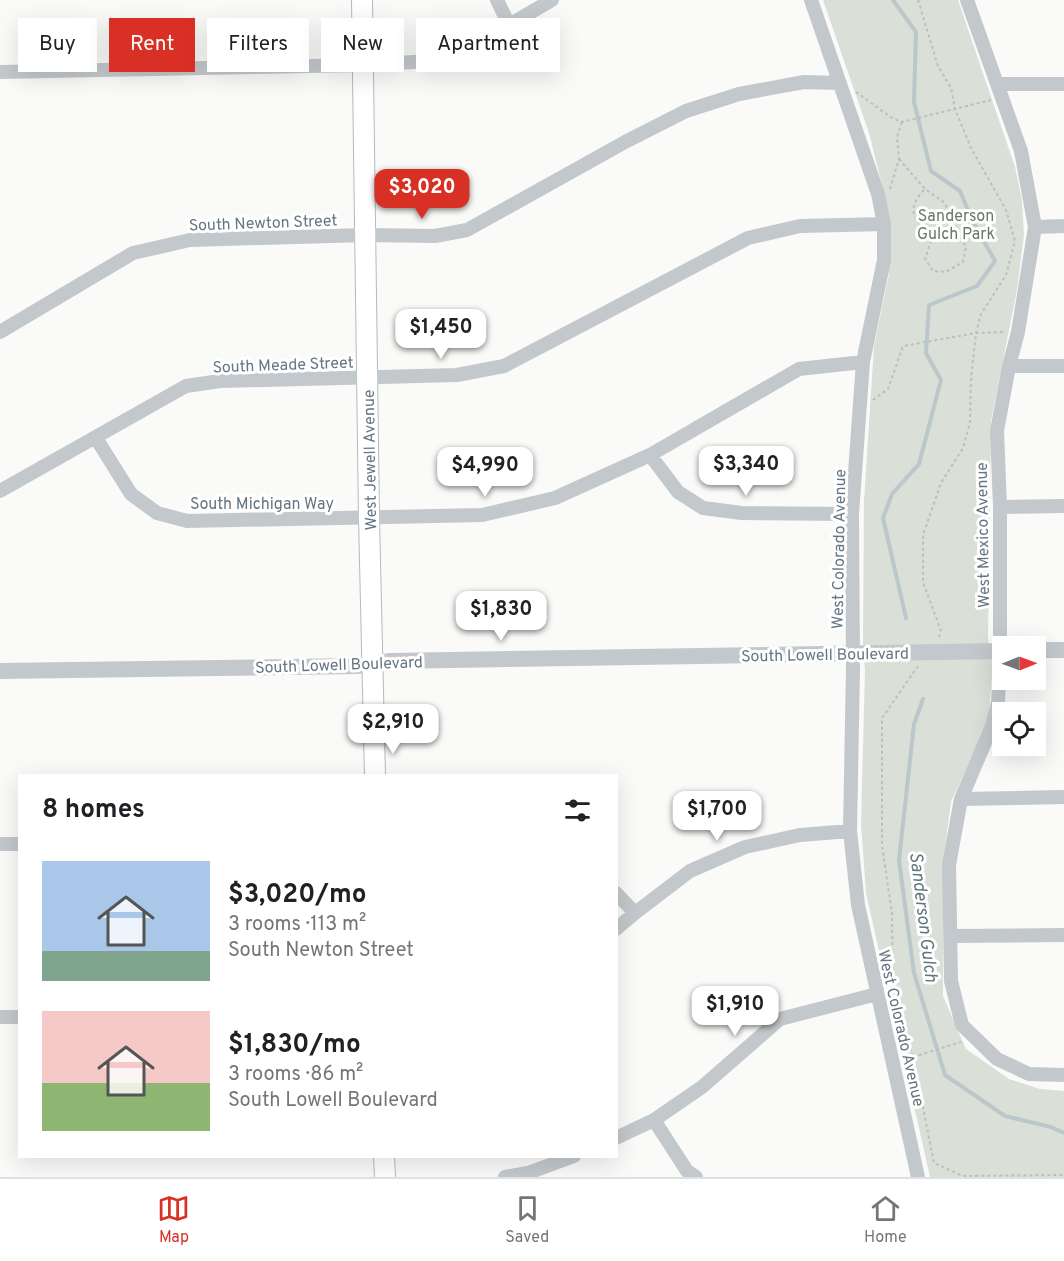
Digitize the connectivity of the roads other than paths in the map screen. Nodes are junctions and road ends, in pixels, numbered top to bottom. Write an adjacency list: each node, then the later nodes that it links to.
1 (362, 0): 6 (main road, West Jewell Avenue)
2 (497, 0): 7 (street)
3 (552, 0): 8 (street)
4 (811, 0): 12 (street, West Colorado Avenue)
5 (967, 0): 13 (street, West Mexico Avenue)
6 (362, 18)
7 (506, 18)
8 (521, 18)
9 (321, 66): 10 (street)
10 (0, 72)
11 (363, 72): 18 (main road, West Jewell Avenue)
12 (840, 83): 15 (street, West Colorado Avenue); 18 (street, South Newton Street)
13 (998, 84): 14 (street); 16 (street, West Mexico Avenue)
14 (1064, 84)
15 (884, 224): 20 (street, West Colorado Avenue); 23 (street, South Meade Street)
16 (1035, 226): 17 (street); 21 (street, West Mexico Avenue)
17 (1064, 226)
18 (365, 235): 19 (street, South Newton Street); 23 (main road, West Jewell Avenue)
19 (0, 332)
20 (863, 362): 25 (street, South Michigan Way); 29 (street, West Colorado Avenue)
21 (1009, 366): 22 (street); 28 (street, West Mexico Avenue)
22 (1064, 366)
23 (368, 377): 24 (street, South Meade Street); 30 (main road, West Jewell Avenue)
24 (96, 438): 26 (street, South Meade Street); 30 (street, South Michigan Way)
25 (650, 455): 29 (street); 30 (street, South Michigan Way)
26 (0, 491)
27 (1064, 506): 28 (street)
28 (1000, 507): 31 (street, West Mexico Avenue)
29 (852, 514): 35 (street, West Colorado Avenue)
30 (369, 518): 36 (main road, West Jewell Avenue)
31 (1001, 636)
32 (1046, 650): 33 (street)
33 (1064, 650)
34 (992, 651): 35 (street, South Lowell Boulevard)
35 (853, 654): 36 (street, South Lowell Boulevard); 42 (street, West Colorado Avenue)
36 (372, 664): 37 (street, South Lowell Boulevard); 39 (main road, West Jewell Avenue)
37 (0, 671)
38 (999, 690): 41 (street, West Mexico Avenue)
39 (375, 774)
40 (1064, 797): 41 (street)
41 (960, 799): 49 (street, West Mexico Avenue)
42 (850, 831): 46 (street); 50 (street, West Colorado Avenue)
43 (0, 844): 44 (street)
44 (18, 844)
45 (618, 895): 46 (street)
46 (635, 913): 47 (street)
47 (618, 928)
48 (1064, 935): 49 (street)
49 (951, 936): 53 (street, West Mexico Avenue)
50 (877, 994): 54 (street); 61 (street, West Colorado Avenue)
51 (0, 1017): 52 (street)
52 (18, 1017)
53 (1064, 1075)
54 (654, 1120): 55 (street); 60 (street)
55 (618, 1137)
56 (384, 1158): 58 (main road)
57 (569, 1158): 59 (street)
58 (385, 1177)
59 (506, 1177)
60 (696, 1177)
61 (918, 1177)

